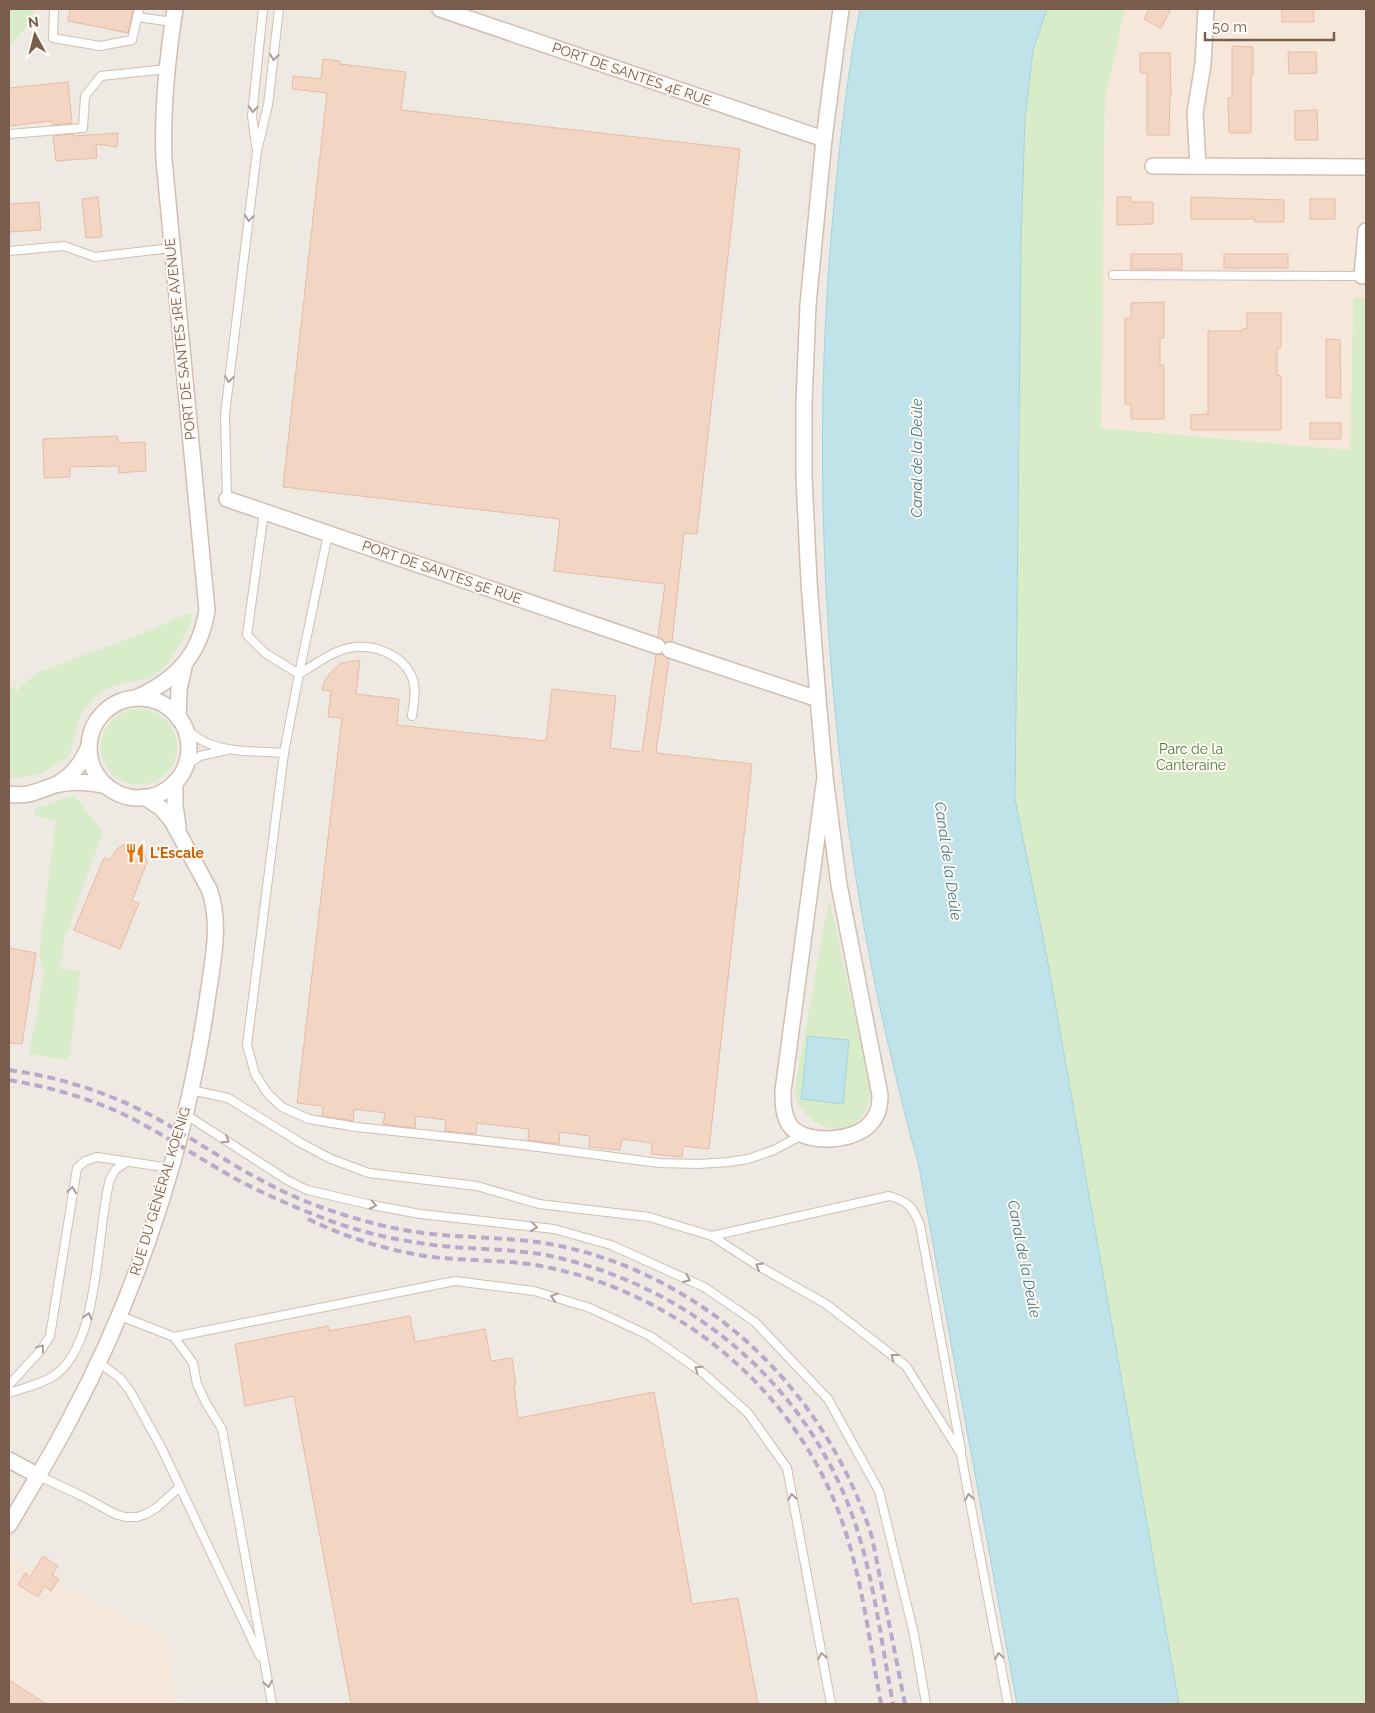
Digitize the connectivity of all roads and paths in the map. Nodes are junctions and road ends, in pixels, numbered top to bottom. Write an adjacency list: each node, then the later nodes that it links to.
1 (54, 9): 7 (lane)
2 (264, 9): 12 (lane, one-way to 12)
3 (279, 9): 12 (lane, one-way to 12)
4 (440, 9): 11 (street, PORT DE SANTES 4E RUE)
5 (841, 9): 11 (street)
6 (1206, 9): 14 (street)
7 (138, 13): 8 (lane)
8 (174, 15): 9 (street, PORT DE SANTES 1RE AVENUE)
9 (167, 69): 10 (lane); 17 (street, PORT DE SANTES 1RE AVENUE)
10 (9, 134)
11 (824, 139): 27 (street)
12 (257, 151): 21 (lane, one-way to 21)
13 (1153, 166): 14 (street)
14 (1198, 166): 15 (street)
15 (1366, 166)
16 (1366, 231): 20 (street)
17 (171, 248): 18 (lane); 24 (street, PORT DE SANTES 1RE AVENUE)
18 (9, 251)
19 (1113, 275): 20 (lane)
20 (1362, 276)
21 (227, 499): 22 (street, PORT DE SANTES 5E RUE)
22 (264, 512): 23 (street, PORT DE SANTES 5E RUE); 25 (lane)
23 (328, 534): 25 (lane); 27 (street, PORT DE SANTES 5E RUE)
24 (184, 665): 26 (street, PORT DE SANTES 1RE AVENUE); 29 (street, PORT DE SANTES 1RE AVENUE)
25 (299, 674): 28 (lane); 32 (lane)
26 (136, 698): 29 (street); 30 (street)
27 (818, 699): 34 (street)
28 (412, 716)
29 (181, 723): 31 (lane); 33 (street)
30 (89, 746): 36 (street); 37 (street)
31 (232, 749): 32 (lane); 33 (lane)
32 (284, 753): 43 (lane)
33 (185, 766): 35 (street)
34 (825, 777): 43 (street); 43 (street)
35 (175, 782): 39 (street); 40 (street, RUE DU GÉNÉRAL KOENIG)
36 (56, 785): 37 (street); 38 (street)
37 (107, 786): 39 (street)
38 (9, 794)
39 (144, 797): 40 (street, RUE DU GÉNÉRAL KOENIG)
40 (182, 838): 41 (street, RUE DU GÉNÉRAL KOENIG)
41 (191, 1090): 42 (street, RUE DU GÉNÉRAL KOENIG); 46 (lane)
42 (185, 1114): 45 (street, RUE DU GÉNÉRAL KOENIG); 60 (lane, one-way to 60)
43 (802, 1135)
44 (128, 1162): 45 (lane); 50 (lane, one-way to 44); 51 (lane, one-way to 44)
45 (170, 1168): 47 (street, RUE DU GÉNÉRAL KOENIG)
46 (712, 1236): 52 (lane, one-way to 46); 52 (lane)
47 (118, 1315): 48 (lane); 49 (street, RUE DU GÉNÉRAL KOENIG)
48 (174, 1337): 57 (lane); 59 (lane, one-way to 48)
49 (98, 1362): 54 (street, RUE DU GÉNÉRAL KOENIG); 55 (lane)
50 (9, 1384)
51 (9, 1393)
52 (961, 1454): 61 (lane, one-way to 52)
53 (9, 1460): 54 (street)
54 (39, 1476): 55 (lane); 56 (street, RUE DU GÉNÉRAL KOENIG)
55 (180, 1487): 57 (lane)
56 (9, 1525)
57 (264, 1665): 58 (lane, one-way to 58)
58 (272, 1704)
59 (831, 1704)
60 (926, 1704)
61 (1008, 1704)

